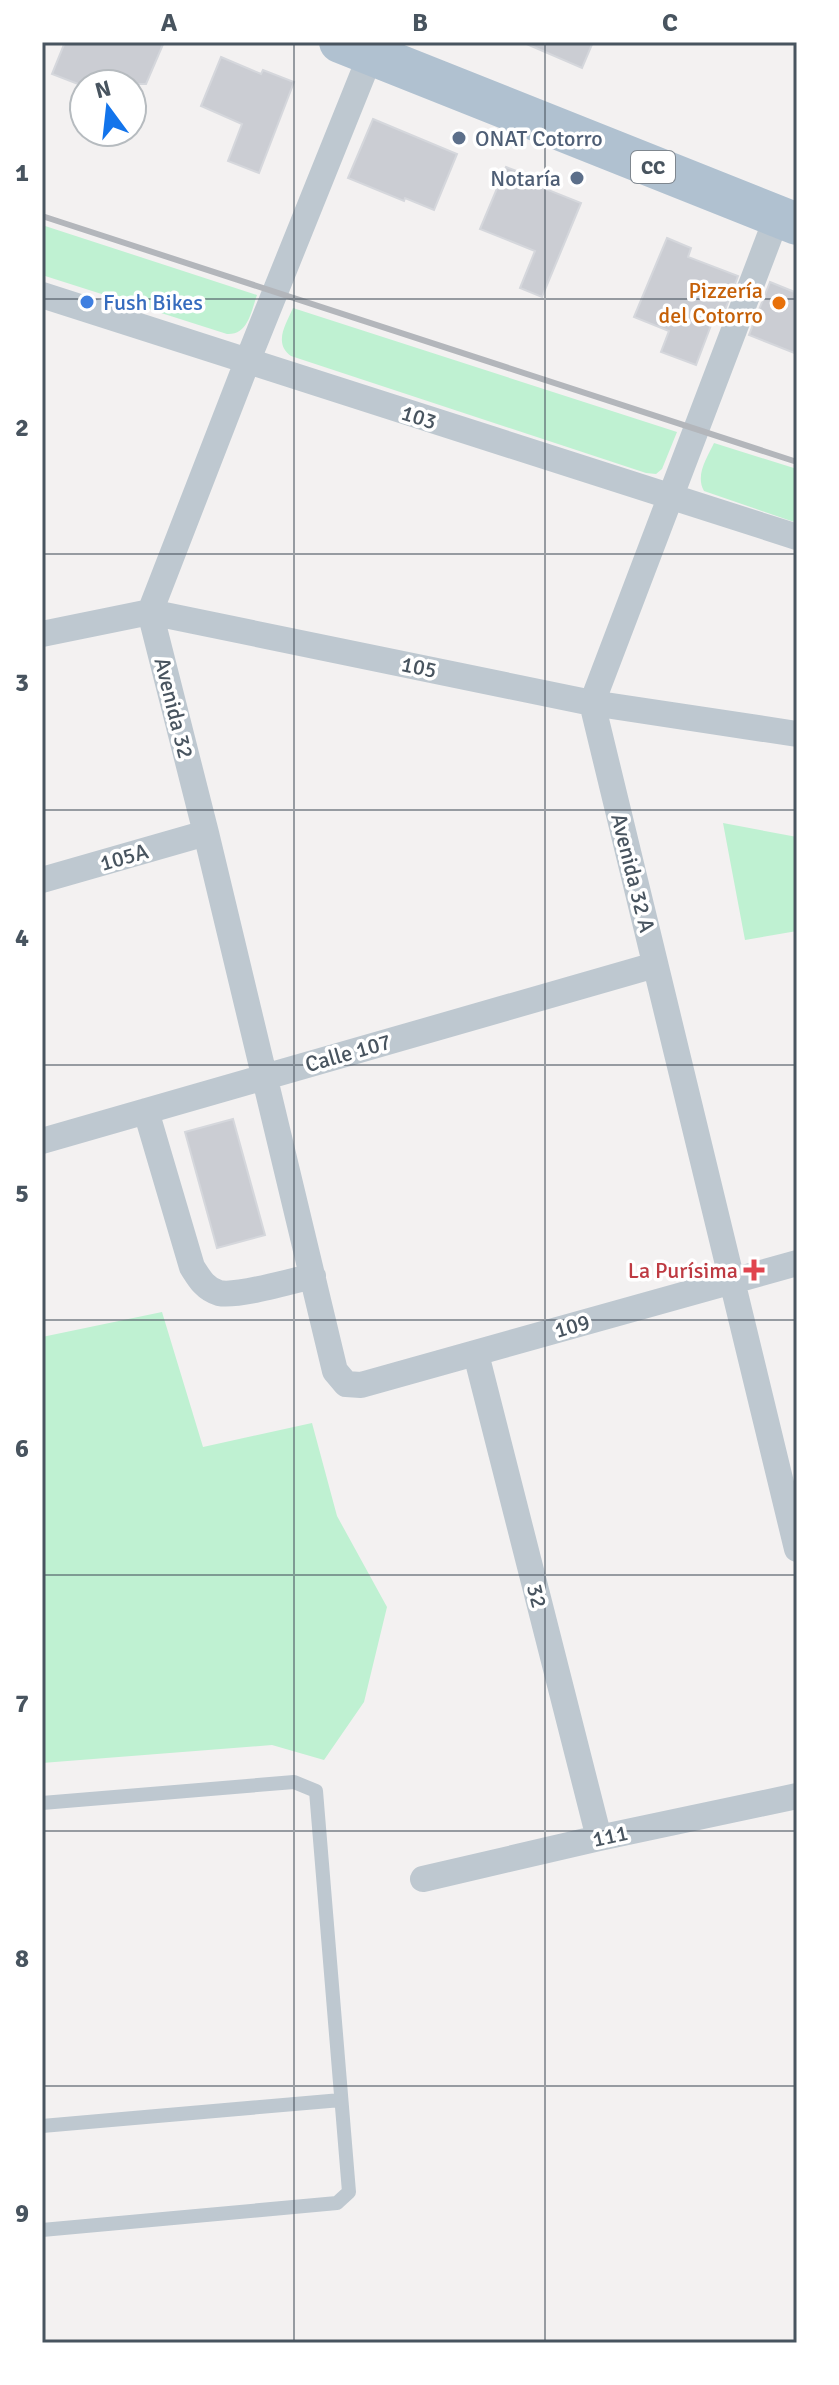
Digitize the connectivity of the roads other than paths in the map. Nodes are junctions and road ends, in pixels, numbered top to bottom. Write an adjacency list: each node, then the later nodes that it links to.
1 (356, 48): 2 (main road, CC); 4 (street)
2 (787, 220): 5 (street)
3 (42, 295): 4 (street, 103)
4 (247, 362): 5 (street, 103); 7 (street)
5 (670, 496): 6 (street, 103); 9 (street)
6 (797, 537)
7 (150, 612): 8 (street, 105); 9 (street, 105); 11 (street, Avenida 32)
8 (42, 634)
9 (592, 703): 10 (street, 105); 13 (street, Avenida 32 A)
10 (797, 734)
11 (206, 833): 12 (street, 105A); 14 (street, Avenida 32)
12 (42, 880)
13 (655, 965): 14 (street, Calle 107); 19 (street, Avenida 32 A)
14 (263, 1077): 15 (street, Calle 107); 18 (street, Avenida 32)
15 (146, 1111): 16 (street, Calle 107); 18 (street)
16 (42, 1141)
17 (797, 1263): 19 (street, 109)
18 (313, 1276): 21 (street, Avenida 32)
19 (732, 1281): 20 (street, 109); 22 (street, Avenida 32 A)
20 (476, 1354): 21 (street, 109); 25 (street, 32)
21 (346, 1384)
22 (797, 1549)
23 (797, 1796): 25 (street, 111)
24 (42, 1803): 27 (lane)
25 (599, 1838): 26 (street, 111)
26 (423, 1879)
27 (341, 2100): 28 (lane); 29 (lane)
28 (42, 2126)
29 (42, 2230)

